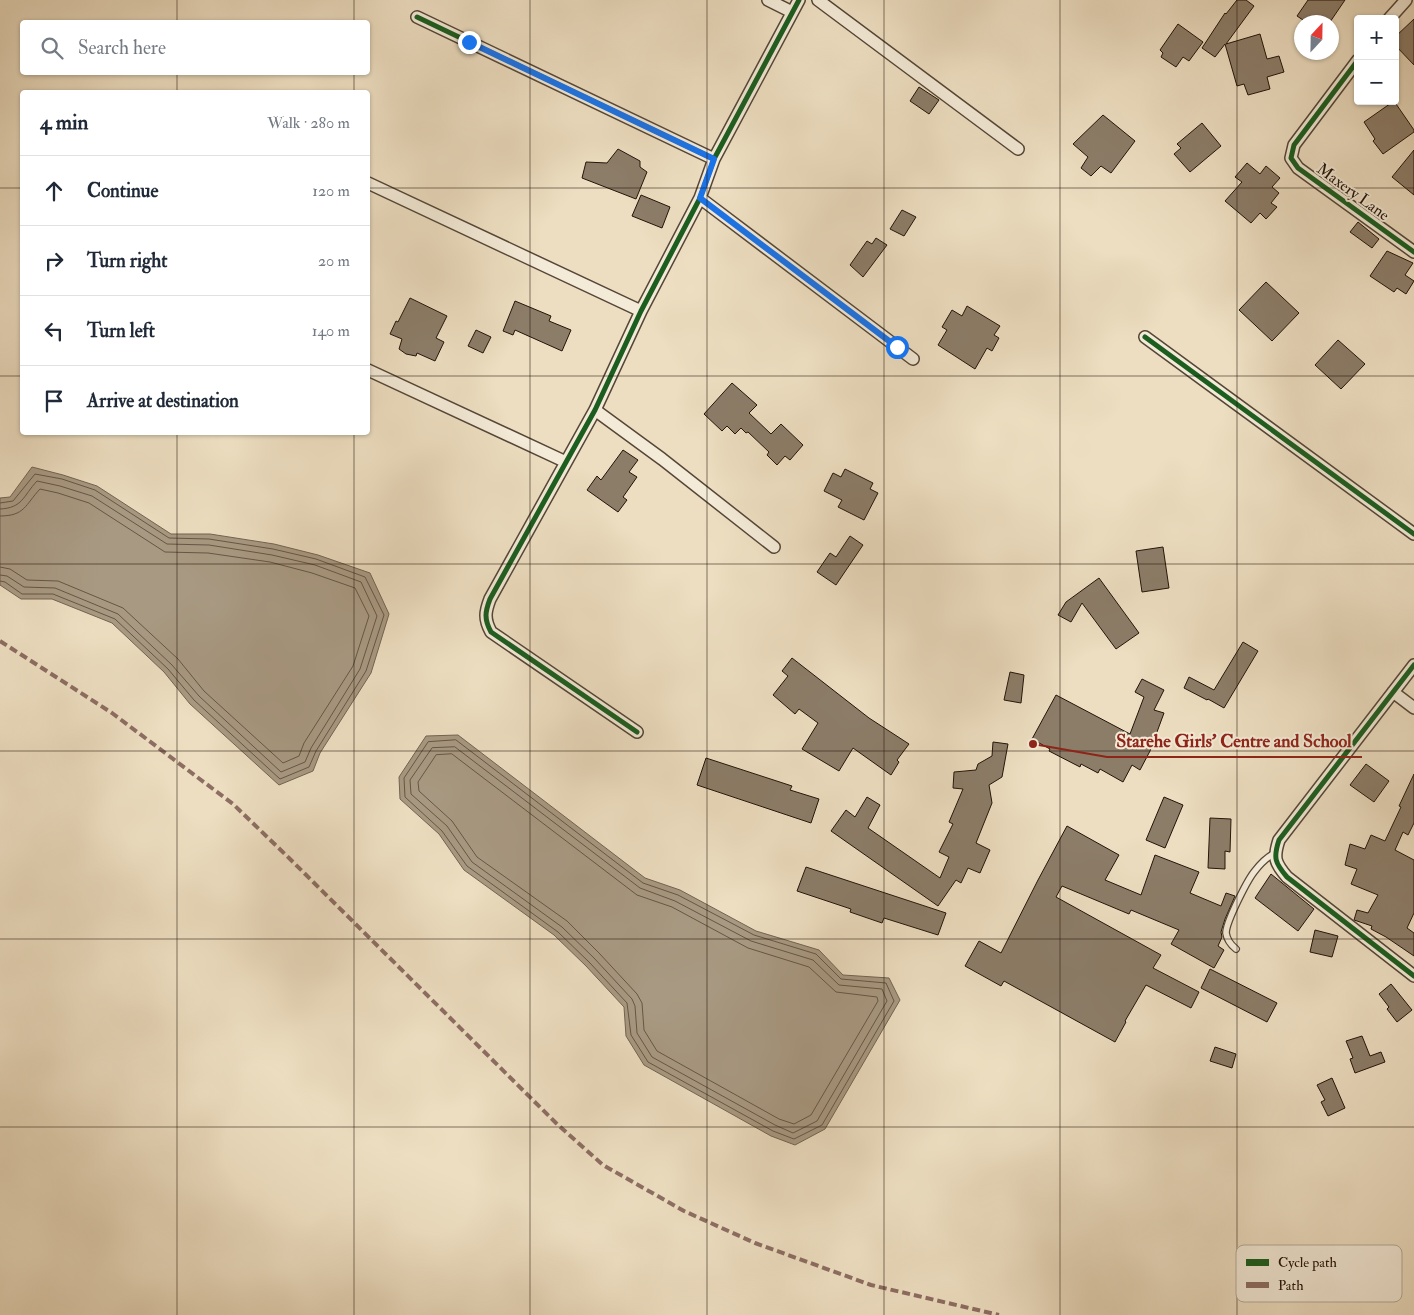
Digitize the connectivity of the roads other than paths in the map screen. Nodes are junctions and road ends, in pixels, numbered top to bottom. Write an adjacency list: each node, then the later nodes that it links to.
1 (768, 0): 5 (street)
2 (799, 0): 5 (street)
3 (818, 0): 9 (street)
4 (1406, 0): 6 (street)
5 (792, 12): 10 (street)
6 (1393, 15)
7 (417, 16): 10 (street)
8 (1354, 65): 13 (street, Maxery Lane)
9 (1018, 149)
10 (714, 159): 12 (street)
11 (370, 184): 14 (street)
12 (700, 198): 14 (street); 16 (street)
13 (1414, 252)
14 (641, 311): 18 (street)
15 (1145, 337): 20 (street)
16 (913, 359)
17 (370, 371): 19 (street)
18 (595, 410): 19 (street); 21 (street)
19 (566, 462): 25 (street)
20 (1414, 534)
21 (774, 547)
22 (1414, 665): 23 (street)
23 (1393, 692): 24 (street); 26 (street)
24 (1414, 708)
25 (637, 732)
26 (1275, 853): 27 (lane); 28 (street)
27 (1236, 949)
28 (1414, 976)

